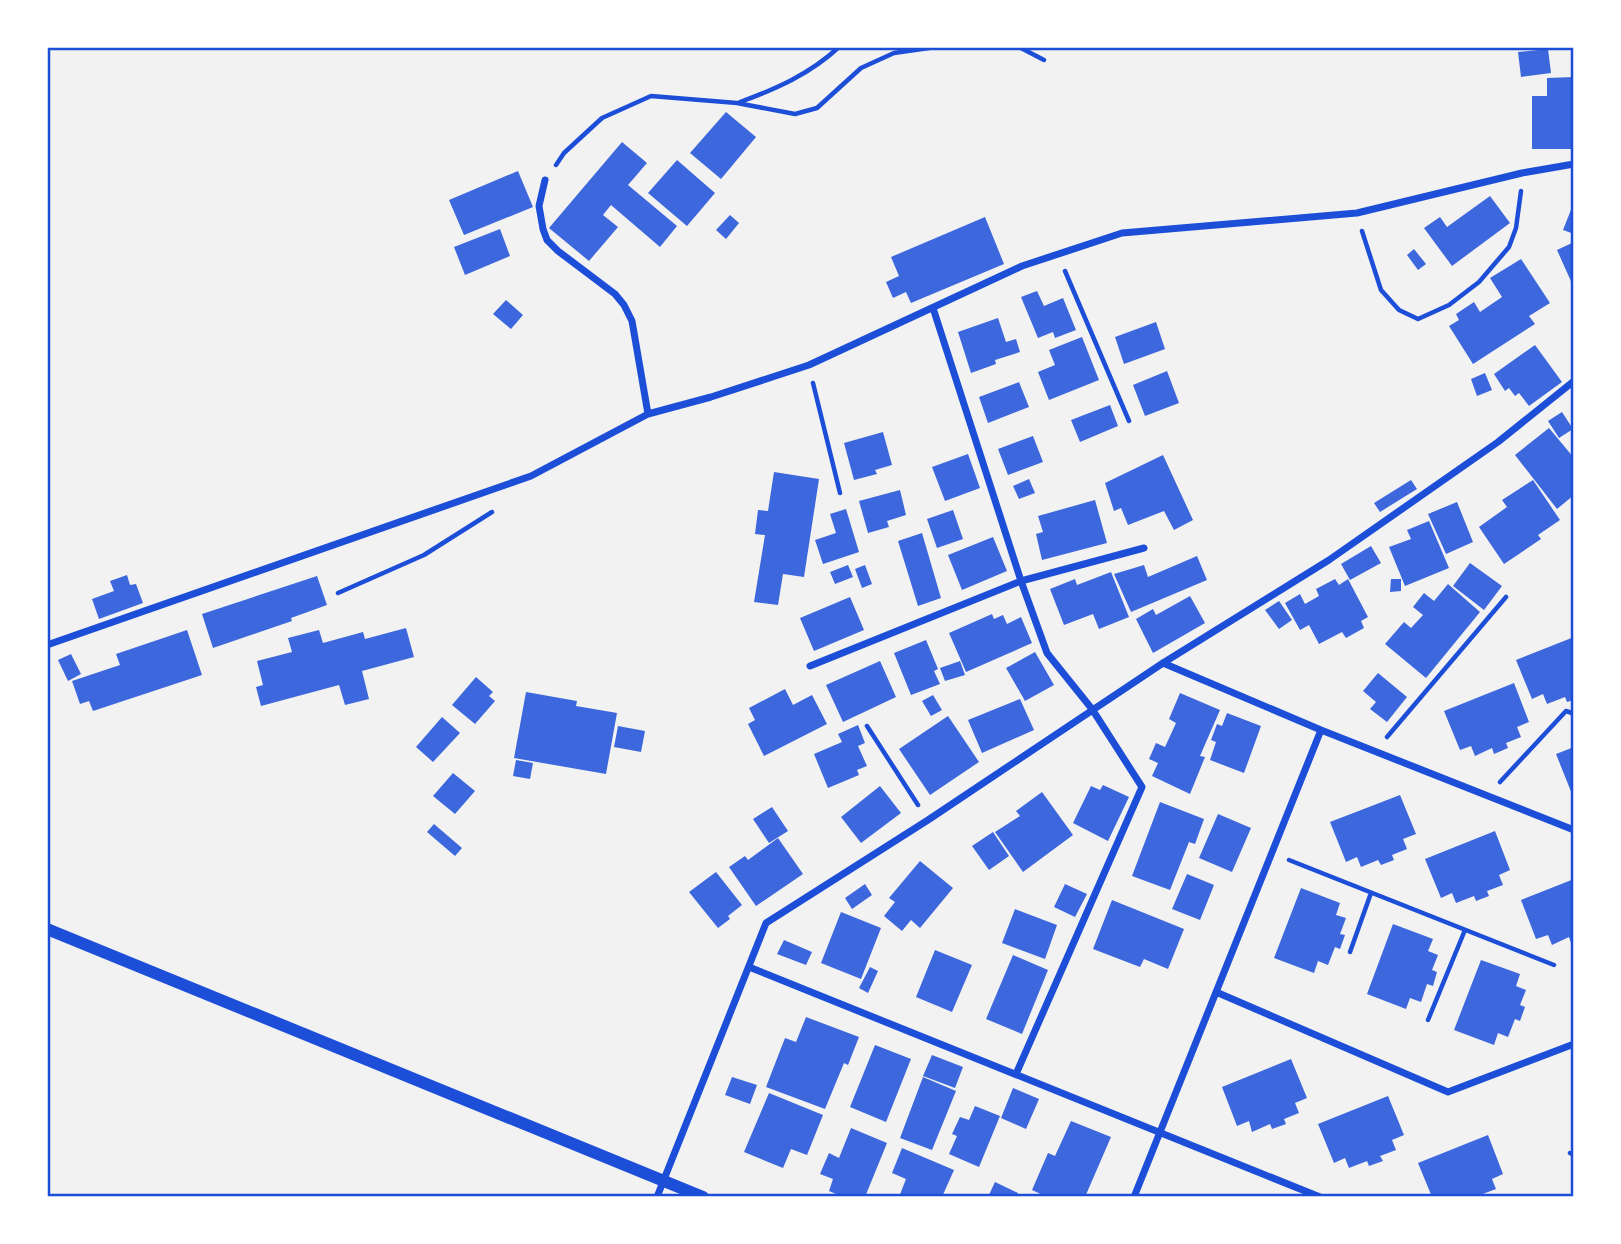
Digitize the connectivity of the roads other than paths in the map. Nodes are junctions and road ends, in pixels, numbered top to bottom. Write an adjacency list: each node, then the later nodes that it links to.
1 (1574, 164): 3 (street)
2 (545, 180): 5 (street)
3 (933, 308): 5 (street); 7 (street)
4 (1574, 381): 9 (street)
5 (648, 414): 8 (street)
6 (1144, 548): 7 (street)
7 (1021, 581): 10 (street); 11 (street)
8 (47, 645)
9 (1163, 663): 11 (street); 12 (street)
10 (810, 666)
11 (1092, 709): 15 (street); 18 (street)
12 (1321, 730): 13 (street); 16 (street)
13 (1574, 830)
14 (47, 929): 20 (street)
15 (749, 967): 18 (street); 20 (street)
16 (1216, 992): 17 (street); 19 (street)
17 (1574, 1044)
18 (1016, 1074): 19 (street)
19 (1160, 1134): 23 (street); 24 (street)
20 (663, 1182): 21 (street); 22 (street)
21 (657, 1197)
22 (703, 1197)
23 (1134, 1197)
24 (1320, 1197)

